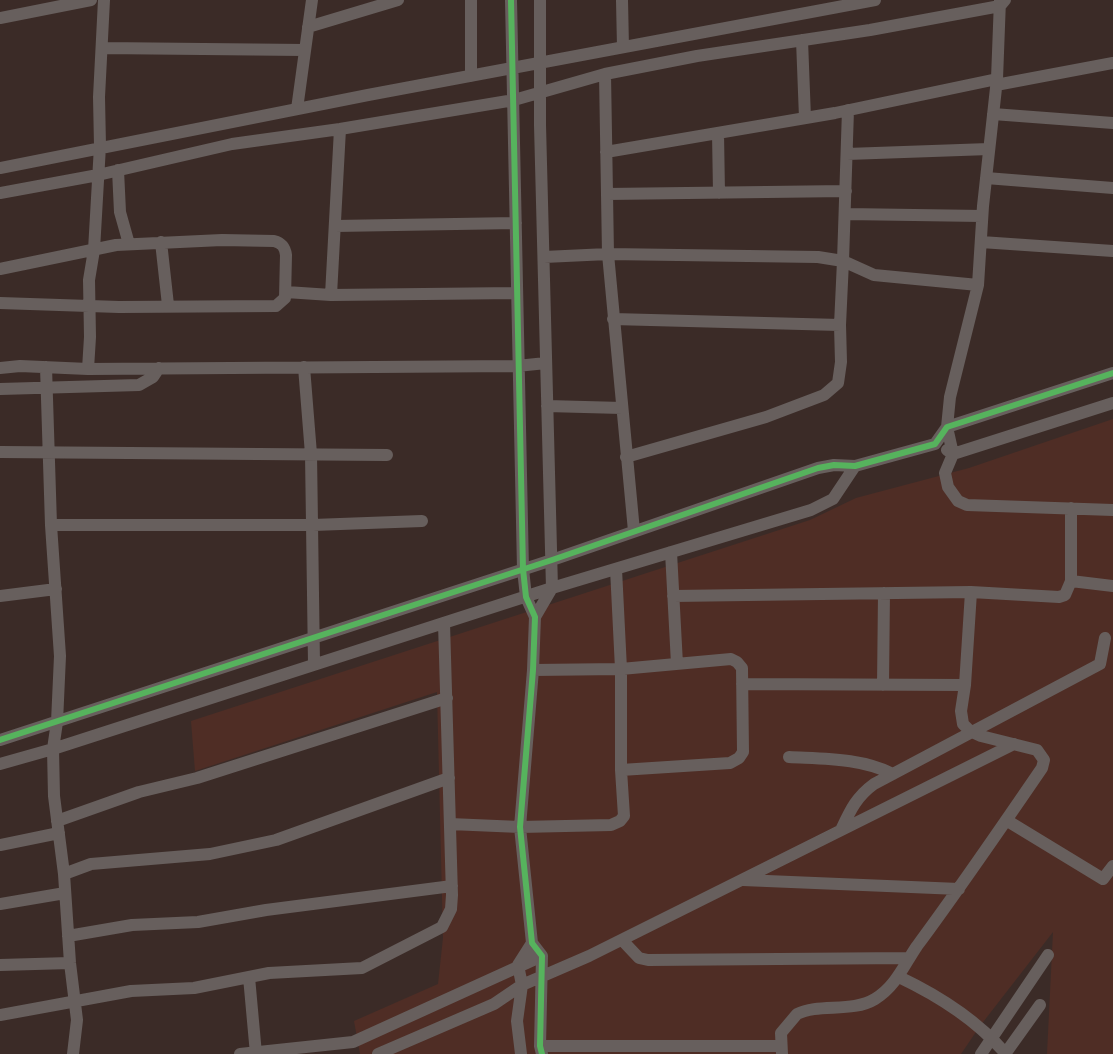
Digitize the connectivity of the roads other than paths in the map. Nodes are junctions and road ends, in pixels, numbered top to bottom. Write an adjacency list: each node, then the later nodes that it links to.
1 (91, 0): 12 (street)
2 (104, 0): 16 (street)
3 (312, 0): 13 (street)
4 (398, 0): 13 (street)
5 (471, 0): 22 (street)
6 (511, 0): 20 (street)
7 (540, 0): 19 (street)
8 (622, 0): 15 (street)
9 (875, 0): 11 (street)
10 (1002, 2): 14 (street); 23 (street)
11 (822, 5): 15 (street)
12 (0, 18)
13 (308, 27): 17 (street)
14 (802, 40): 21 (street); 29 (street)
15 (624, 47): 19 (street)
16 (102, 48): 17 (street); 33 (street)
17 (304, 50): 26 (street)
18 (1113, 62): 23 (street)
19 (540, 63): 20 (street); 24 (street)
20 (511, 68): 22 (street); 25 (street)
21 (605, 74): 24 (street); 35 (street)
22 (471, 76): 26 (street)
23 (997, 82): 27 (street); 28 (street)
24 (540, 93): 25 (street); 56 (street)
25 (514, 100): 31 (street); 48 (street)
26 (297, 109): 33 (street)
27 (848, 110): 29 (street); 36 (street)
28 (993, 114): 30 (street); 34 (street)
29 (806, 118): 32 (street)
30 (1113, 123)
31 (340, 128): 38 (street); 49 (street)
32 (718, 133): 35 (street); 44 (street)
33 (100, 146): 37 (street); 39 (street)
34 (989, 149): 36 (street); 40 (street)
35 (606, 152): 45 (street)
36 (847, 154): 42 (street)
37 (1, 165)
38 (118, 170): 39 (street); 52 (street)
39 (98, 175): 43 (street); 53 (street)
40 (986, 178): 41 (street); 47 (street)
41 (1113, 188)
42 (846, 191): 44 (street); 46 (street)
43 (0, 193)
44 (719, 193): 45 (street)
45 (607, 194): 55 (street)
46 (846, 214): 47 (street); 57 (street)
47 (982, 216): 51 (street)
48 (516, 223): 49 (street); 61 (street)
49 (335, 226): 62 (street)
50 (160, 242): 52 (street); 60 (street); 65 (street)
51 (981, 242): 54 (street); 59 (street)
52 (128, 244): 53 (street)
53 (94, 250): 58 (street); 64 (street)
54 (1113, 252)
55 (608, 254): 56 (street); 57 (street); 66 (street)
56 (544, 257): 68 (street)
57 (843, 261): 59 (street); 67 (street)
58 (0, 269)
59 (978, 285): 81 (street)
60 (286, 292): 62 (street); 65 (street)
61 (516, 293): 62 (street); 69 (street)
62 (331, 295)
63 (0, 304): 64 (street)
64 (88, 305): 65 (street); 74 (street)
65 (168, 305)
66 (613, 318): 67 (street); 80 (street)
67 (840, 326): 88 (street)
68 (546, 363): 69 (street); 79 (street)
69 (517, 366): 71 (street); 98 (street)
70 (46, 367): 72 (street); 74 (street); 77 (street)
71 (304, 367): 73 (street); 85 (street)
72 (0, 368)
73 (160, 368): 74 (street); 77 (street)
74 (88, 369)
75 (1113, 373): 81 (street)
76 (0, 388): 77 (street)
77 (47, 389): 83 (street)
78 (1113, 403): 86 (street)
79 (548, 406): 80 (street); 97 (street)
80 (622, 408): 88 (street)
81 (947, 427): 82 (street); 86 (street)
82 (935, 444): 86 (street); 89 (street)
83 (49, 451): 84 (street); 85 (street); 93 (street)
84 (0, 452)
85 (311, 454): 87 (street); 94 (street)
86 (953, 454): 90 (street)
87 (387, 455)
88 (626, 457): 95 (street)
89 (855, 466): 95 (street); 96 (street)
90 (1071, 508): 91 (street); 100 (street)
91 (1113, 510)
92 (422, 521): 94 (street)
93 (51, 525): 94 (street); 103 (street)
94 (312, 525): 111 (street)
95 (634, 531): 97 (street)
96 (671, 552): 99 (street); 107 (street)
97 (552, 560): 98 (street); 102 (street)
98 (523, 569): 108 (street); 111 (street)
99 (616, 569): 102 (street); 115 (street)
100 (1071, 581): 101 (street); 104 (street)
101 (1113, 586)
102 (552, 588): 108 (street); 109 (street)
103 (56, 589): 106 (street); 121 (street)
104 (971, 592): 105 (street); 119 (street)
105 (884, 594): 107 (street); 118 (street)
106 (0, 596)
107 (673, 596): 114 (street)
108 (526, 597): 109 (street); 110 (street)
109 (535, 616): 116 (street)
110 (444, 622): 113 (street); 120 (street)
111 (315, 636): 113 (street); 121 (street)
112 (1105, 638): 122 (street)
113 (314, 664): 125 (street)
114 (677, 664): 115 (street); 117 (street)
115 (621, 669): 116 (street); 128 (street)
116 (533, 670): 134 (street)
117 (742, 684): 118 (street); 128 (street)
118 (883, 685): 119 (street)
119 (965, 686): 122 (street)
120 (446, 698): 130 (street); 133 (street)
121 (58, 722): 123 (street); 125 (street)
122 (973, 732): 124 (street); 129 (street)
123 (0, 740)
124 (1014, 744): 131 (street); 135 (street)
125 (53, 749): 127 (street); 133 (street)
126 (789, 757): 129 (street)
127 (0, 764)
128 (621, 770): 134 (street)
129 (893, 774): 135 (street)
130 (449, 778): 132 (street); 138 (street)
131 (1006, 820): 137 (street); 141 (street)
132 (450, 824): 134 (street); 140 (street)
133 (58, 827): 136 (street); 138 (street)
134 (520, 827): 146 (street)
135 (841, 830): 139 (street)
136 (0, 844)
137 (1113, 866)
138 (64, 874): 142 (street)
139 (741, 880): 141 (street); 145 (street)
140 (452, 886): 144 (street); 154 (street)
141 (959, 889): 149 (street)
142 (66, 893): 143 (street); 144 (street)
143 (0, 904)
144 (68, 936): 150 (street)
145 (622, 940): 149 (street); 153 (street)
146 (532, 943): 148 (street); 152 (street)
147 (1048, 954): 160 (street)
148 (542, 956): 152 (street); 153 (street)
149 (908, 958): 155 (street)
150 (70, 964): 151 (street); 157 (street)
151 (0, 965)
152 (518, 966): 156 (street); 163 (street)
153 (542, 976): 156 (street); 161 (street)
154 (249, 977): 157 (street); 163 (street)
155 (899, 977): 160 (street); 162 (street)
156 (522, 985): 166 (street); 167 (street)
157 (75, 1002): 159 (street); 164 (street)
158 (1040, 1005): 169 (street)
159 (0, 1015)
160 (992, 1038): 168 (street); 169 (street)
161 (541, 1050): 162 (street)
162 (782, 1050)
163 (256, 1053): 165 (street)
164 (73, 1054)
165 (240, 1054)
166 (378, 1054)
167 (521, 1054)
168 (982, 1054)
169 (1005, 1054)

